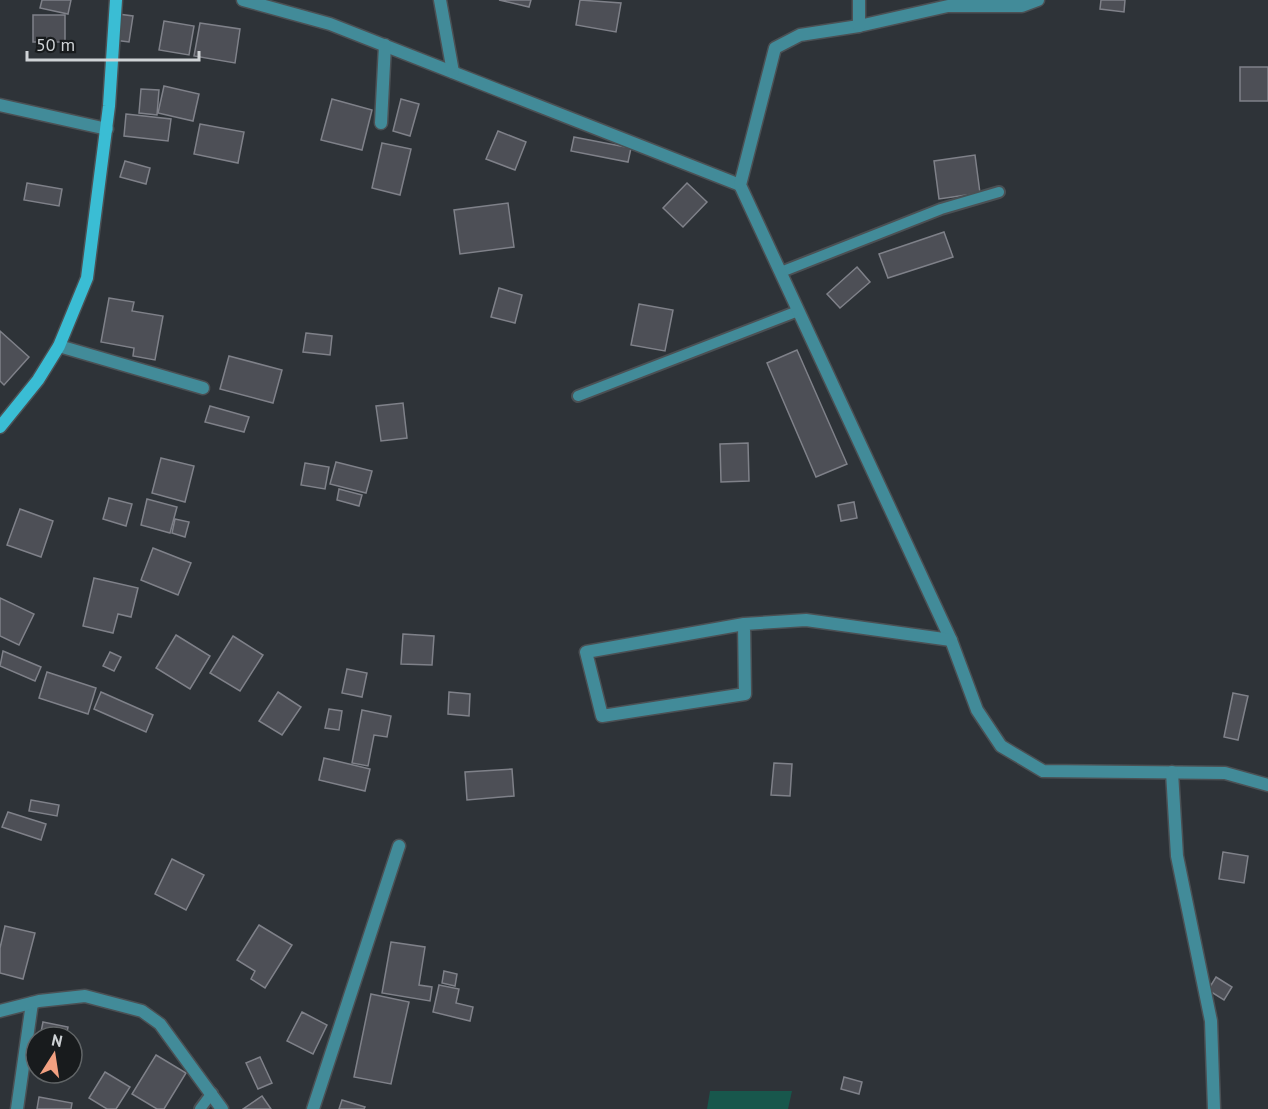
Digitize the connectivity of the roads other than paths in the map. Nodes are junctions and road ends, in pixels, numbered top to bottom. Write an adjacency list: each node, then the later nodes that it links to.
1 (116, 0): 11 (main road)
2 (243, 0): 7 (street)
3 (440, 0): 8 (street)
4 (859, 0): 6 (street)
5 (1038, 0): 6 (street)
6 (859, 26): 12 (street)
7 (384, 45): 8 (street); 10 (street)
8 (453, 72): 12 (street)
9 (0, 105): 11 (street)
10 (381, 123)
11 (107, 129): 16 (main road)
12 (740, 185): 14 (street)
13 (999, 192): 14 (lane)
14 (781, 272): 15 (street)
15 (798, 311): 18 (lane); 21 (street)
16 (59, 346): 17 (street); 19 (main road)
17 (203, 388)
18 (578, 396)
19 (0, 427)
20 (744, 624): 20 (street); 21 (street)
21 (951, 640): 22 (street)
22 (1172, 772): 23 (street); 32 (street)
23 (1268, 785)
24 (399, 846): 31 (street)
25 (32, 1003): 26 (street); 27 (street); 28 (street)
26 (0, 1011)
27 (212, 1093): 29 (lane); 30 (street)
28 (17, 1109)
29 (200, 1109)
30 (222, 1109)
31 (313, 1109)
32 (1214, 1109)

